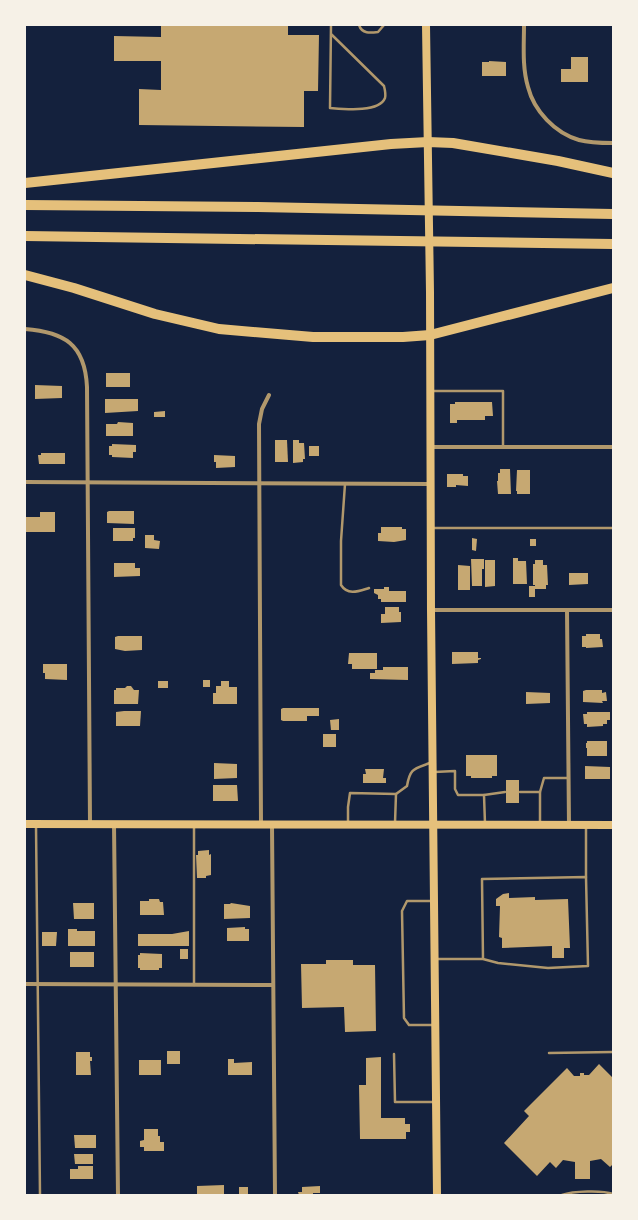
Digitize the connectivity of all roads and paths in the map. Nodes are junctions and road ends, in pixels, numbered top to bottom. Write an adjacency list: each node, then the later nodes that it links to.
1 (331, 25): 6 (lane)
2 (359, 25): 3 (lane)
3 (384, 25)
4 (426, 25): 7 (main road)
5 (524, 25): 8 (street)
6 (331, 34): 6 (lane)
7 (428, 142): 9 (highway); 10 (highway); 18 (main road)
8 (613, 143)
9 (613, 173)
10 (25, 183)
11 (25, 205): 12 (highway)
12 (613, 214)
13 (25, 236): 14 (highway)
14 (613, 244)
15 (25, 274): 18 (highway)
16 (613, 288): 18 (highway)
17 (25, 329): 25 (street)
18 (430, 335): 19 (main road)
19 (430, 391): 21 (main road); 22 (lane)
20 (269, 395): 26 (street)
21 (430, 447): 22 (street); 28 (main road)
22 (503, 447): 23 (street)
23 (613, 447)
24 (25, 482): 25 (street)
25 (87, 482): 26 (street); 45 (street)
26 (258, 483): 27 (street); 48 (street)
27 (345, 484): 28 (street); 31 (lane)
28 (430, 484): 29 (main road)
29 (430, 528): 30 (lane); 32 (main road)
30 (613, 528)
31 (369, 588)
32 (431, 610): 33 (street); 35 (main road)
33 (567, 610): 34 (street); 37 (street)
34 (613, 610)
35 (432, 762): 36 (main road); 41 (lane)
36 (433, 772): 42 (lane); 52 (main road)
37 (568, 778): 40 (lane); 55 (street)
38 (505, 792): 42 (lane)
39 (520, 792): 40 (lane)
40 (540, 792): 54 (lane)
41 (396, 794): 50 (lane); 51 (lane)
42 (484, 795): 53 (lane)
43 (25, 824): 44 (main road)
44 (36, 824): 45 (main road); 63 (lane)
45 (90, 824): 46 (main road)
46 (114, 824): 47 (main road); 64 (street)
47 (194, 824): 48 (main road); 65 (lane)
48 (261, 825): 49 (main road)
49 (272, 825): 50 (main road); 66 (street)
50 (348, 825): 51 (main road)
51 (395, 825): 52 (main road)
52 (433, 825): 53 (main road); 59 (main road)
53 (485, 825): 54 (main road)
54 (540, 825): 55 (main road)
55 (569, 825): 56 (main road)
56 (586, 825): 57 (main road); 58 (lane)
57 (613, 825)
58 (586, 877): 61 (lane); 61 (lane)
59 (434, 901): 60 (main road); 67 (lane)
60 (435, 959): 61 (lane); 67 (main road)
61 (483, 960)
62 (25, 984): 63 (street)
63 (38, 984): 64 (street); 73 (lane)
64 (116, 984): 65 (street); 74 (street)
65 (194, 984): 66 (street)
66 (273, 984): 75 (street)
67 (435, 1025): 71 (main road)
68 (613, 1052): 69 (lane)
69 (549, 1053)
70 (394, 1054): 71 (lane)
71 (436, 1102): 76 (main road)
72 (613, 1194): 77 (lane)
73 (40, 1195)
74 (118, 1195)
75 (275, 1195)
76 (437, 1195)
77 (562, 1195)

